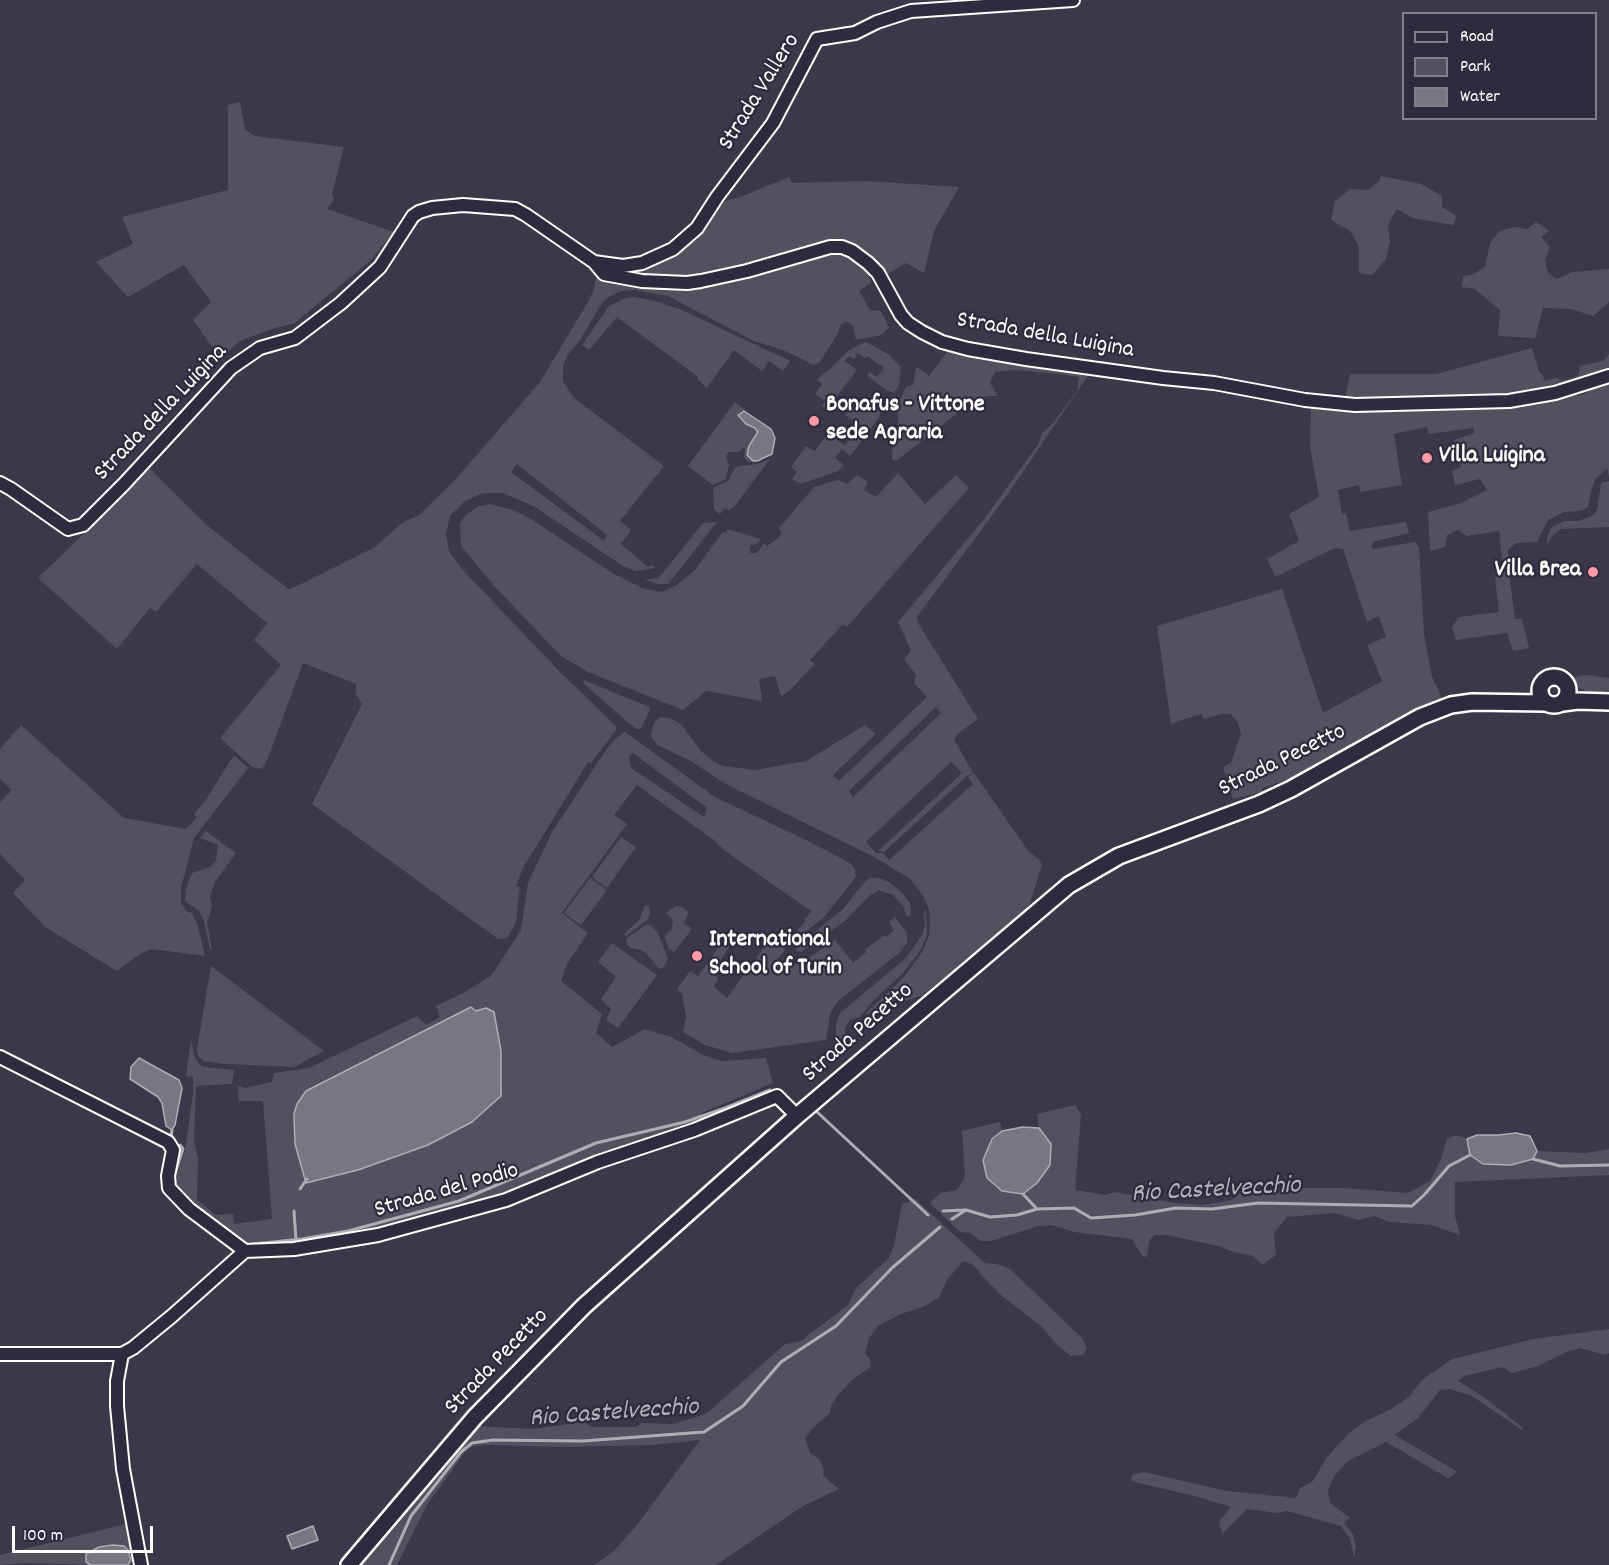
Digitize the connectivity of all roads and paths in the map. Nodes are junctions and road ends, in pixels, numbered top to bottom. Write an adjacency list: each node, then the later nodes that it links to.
1 (1073, 0): 2 (street, Strada Vallero)
2 (594, 262): 3 (street, Strada della Luigina); 4 (street, Strada della Luigina)
3 (1609, 376)
4 (0, 483)
5 (1540, 686): 6 (main road, Strada Pecetto); 7 (main road, Strada Pecetto); 9 (main road)
6 (1568, 686): 8 (main road, Strada Pecetto); 10 (main road)
7 (1506, 702): 9 (main road, Strada Pecetto); 12 (main road, Strada Pecetto)
8 (1607, 702): 10 (main road, Strada Pecetto)
9 (1545, 703): 10 (main road, Strada Pecetto)
10 (1563, 703)
11 (0, 1056): 13 (street)
12 (797, 1116): 13 (street, Strada del Podio); 17 (main road, Strada Pecetto)
13 (244, 1251): 15 (street)
14 (0, 1354): 15 (street)
15 (122, 1354): 16 (street)
16 (141, 1565)
17 (349, 1565)

